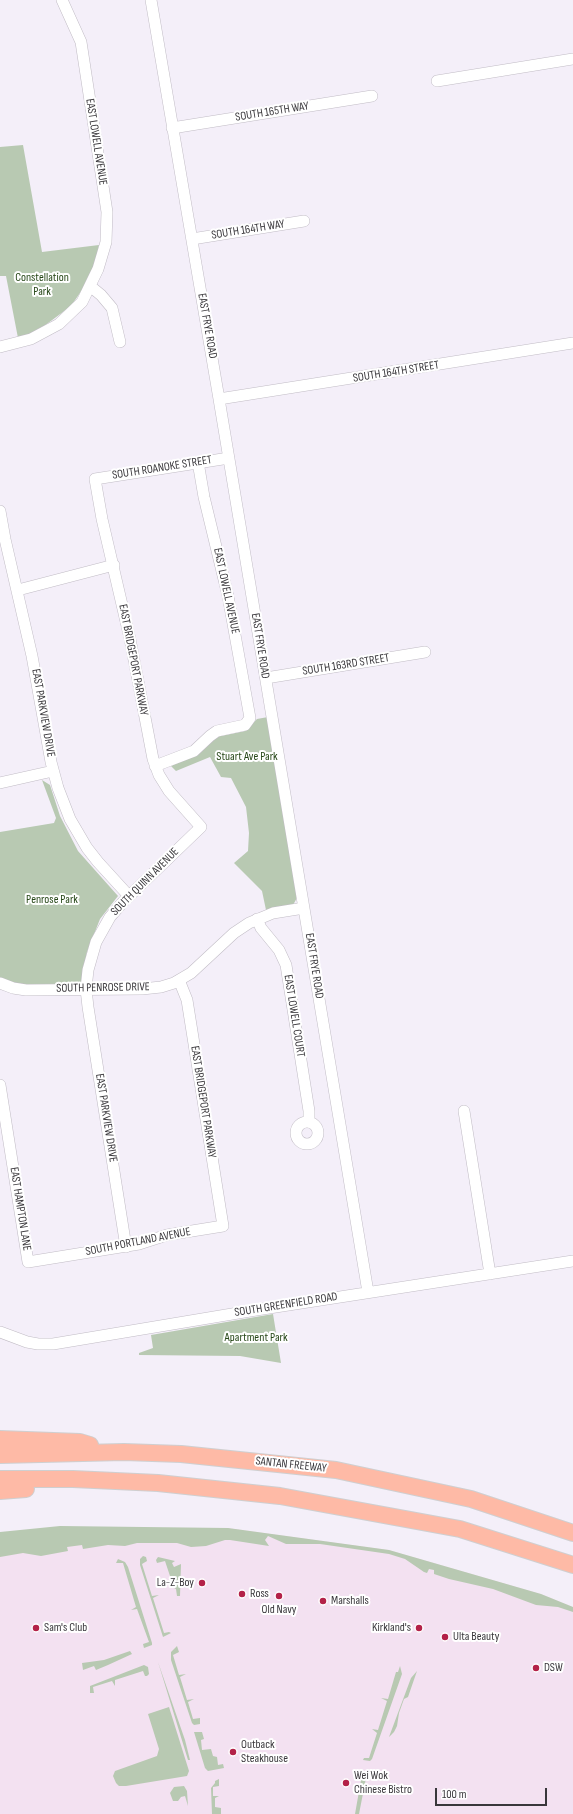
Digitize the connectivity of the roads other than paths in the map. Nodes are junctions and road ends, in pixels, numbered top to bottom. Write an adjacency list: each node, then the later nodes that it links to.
1 (62, 0): 9 (street, EAST LOWELL AVENUE)
2 (151, 0): 6 (street, EAST FRYE ROAD)
3 (573, 59): 4 (street)
4 (437, 81)
5 (372, 96): 6 (street, SOUTH 165TH WAY)
6 (172, 128): 8 (street, EAST FRYE ROAD)
7 (304, 221): 8 (street, SOUTH 164TH WAY)
8 (192, 239): 13 (street, EAST FRYE ROAD)
9 (90, 286): 10 (street); 12 (street, EAST LOWELL AVENUE)
10 (120, 342)
11 (573, 344): 13 (street, SOUTH 164TH STREET)
12 (0, 347)
13 (219, 399): 14 (street, EAST FRYE ROAD)
14 (229, 458): 15 (street, SOUTH ROANOKE STREET); 21 (street, EAST FRYE ROAD)
15 (198, 462): 16 (street, SOUTH ROANOKE STREET); 22 (street, EAST LOWELL AVENUE)
16 (96, 479): 18 (street, EAST BRIDGEPORT PARKWAY)
17 (0, 511): 19 (street, EAST PARKVIEW DRIVE)
18 (114, 565): 19 (street); 22 (street, EAST BRIDGEPORT PARKWAY)
19 (18, 590): 23 (street, EAST PARKVIEW DRIVE)
20 (425, 652): 21 (street, SOUTH 163RD STREET)
21 (266, 678): 27 (street, EAST FRYE ROAD)
22 (155, 766): 25 (street, EAST BRIDGEPORT PARKWAY)
23 (53, 771): 24 (street); 26 (street, EAST PARKVIEW DRIVE)
24 (0, 783)
25 (201, 827): 26 (street, SOUTH QUINN AVENUE)
26 (130, 896): 31 (street, SOUTH QUINN AVENUE)
27 (304, 908): 28 (street, SOUTH PENROSE DRIVE); 40 (street, EAST FRYE ROAD)
28 (257, 919): 29 (street, SOUTH PENROSE DRIVE); 34 (street, EAST LOWELL COURT)
29 (180, 980): 31 (street, SOUTH PENROSE DRIVE); 35 (street, EAST BRIDGEPORT PARKWAY)
30 (0, 983): 31 (street, SOUTH PENROSE DRIVE)
31 (86, 989): 36 (street, EAST PARKVIEW DRIVE)
32 (0, 1086): 38 (street, EAST HAMPTON LANE)
33 (464, 1111): 39 (street)
34 (308, 1121)
35 (223, 1226): 36 (street, SOUTH PORTLAND AVENUE)
36 (126, 1246): 38 (street, SOUTH PORTLAND AVENUE)
37 (573, 1261): 39 (street, SOUTH GREENFIELD ROAD)
38 (28, 1262)
39 (490, 1274): 40 (street, SOUTH GREENFIELD ROAD)
40 (368, 1292): 41 (street, SOUTH GREENFIELD ROAD)
41 (0, 1332)
42 (0, 1439): 43 (highway)
43 (124, 1452): 44 (highway, SANTAN FREEWAY); 48 (highway, SANTAN FREEWAY)
44 (0, 1455)
45 (0, 1479): 46 (highway)
46 (158, 1483): 47 (highway); 49 (highway)
47 (0, 1491)
48 (573, 1533)
49 (573, 1565)

